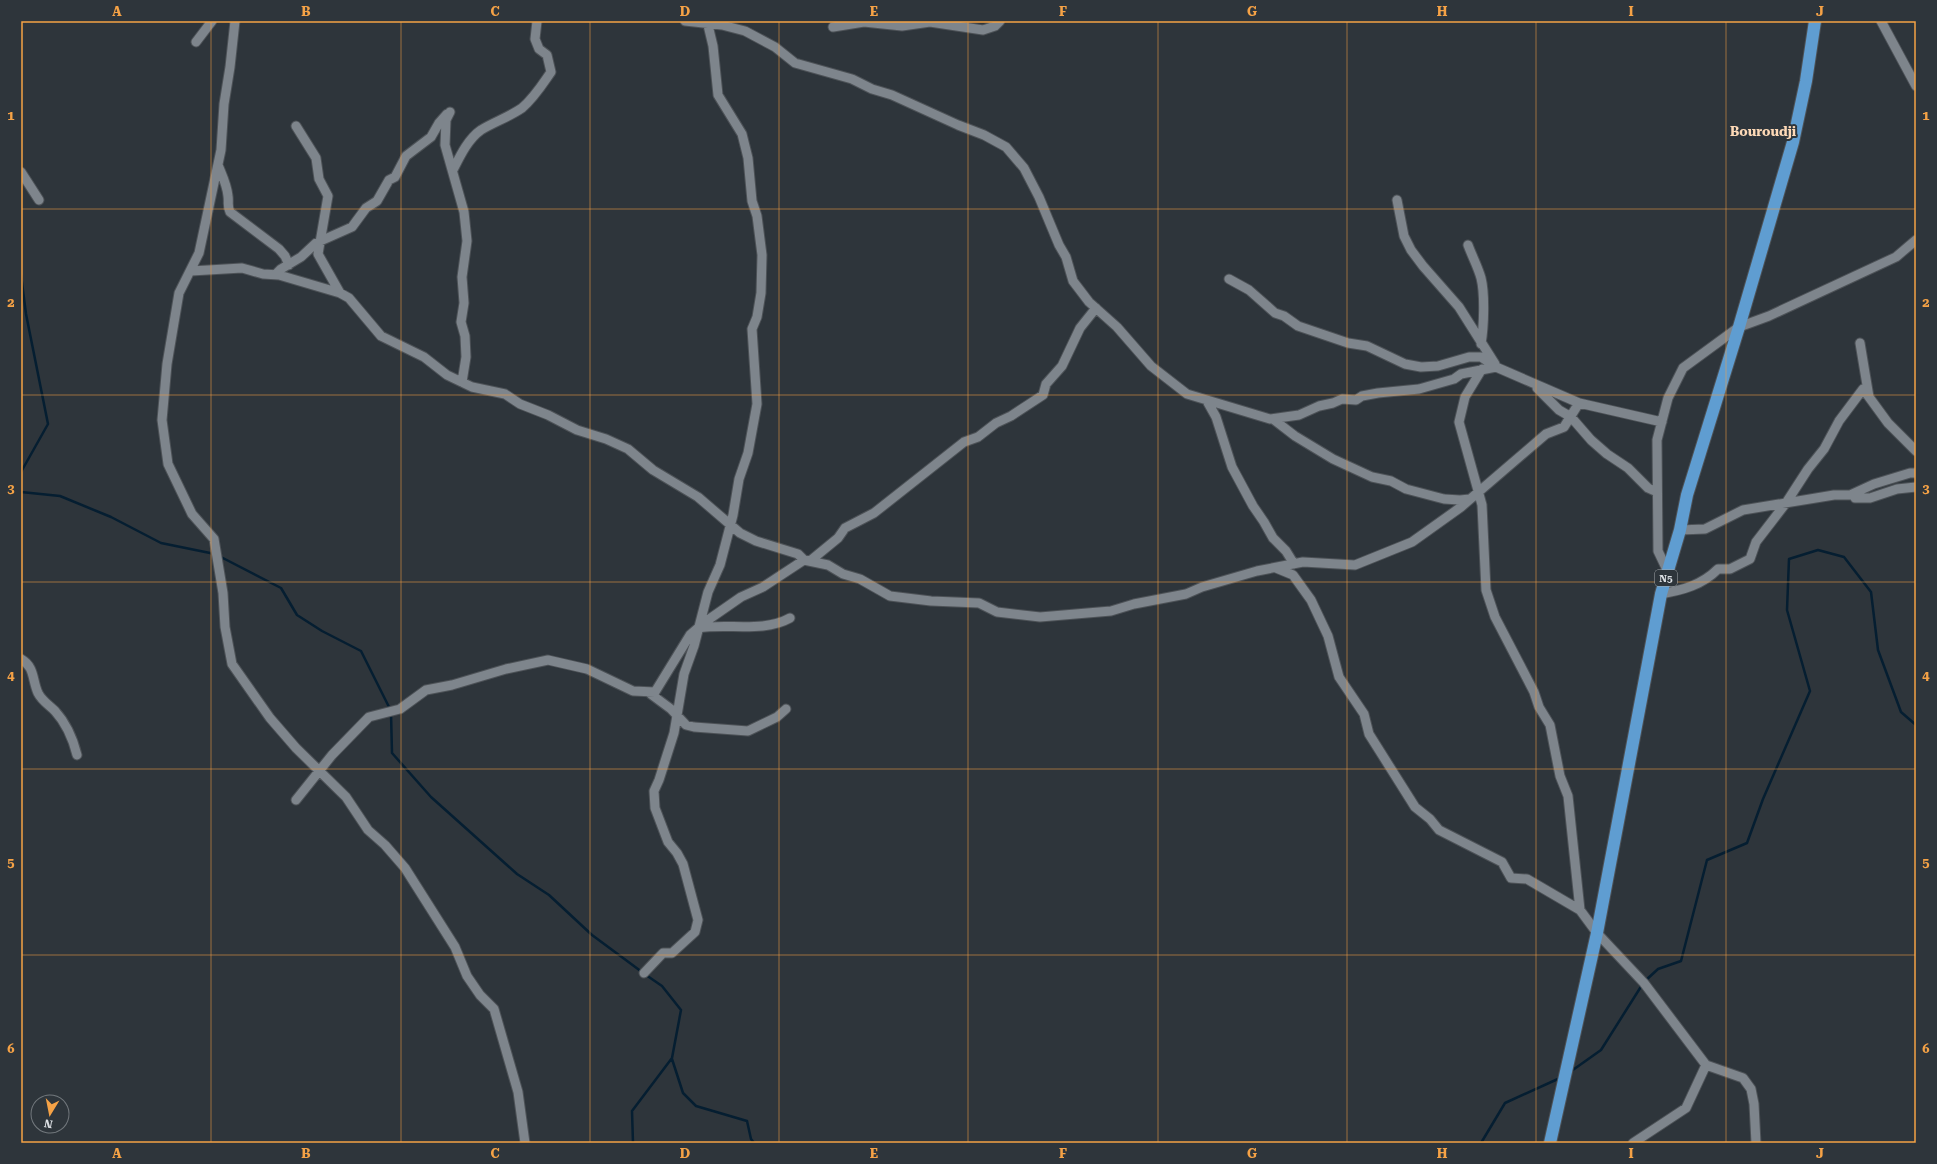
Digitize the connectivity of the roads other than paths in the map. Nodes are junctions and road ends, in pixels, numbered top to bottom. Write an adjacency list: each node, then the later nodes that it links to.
1 (212, 21): 10 (street)
2 (235, 21): 13 (street)
3 (537, 21): 14 (street)
4 (685, 21): 8 (street)
5 (1000, 21): 9 (street)
6 (1815, 21): 27 (highway, N5)
7 (1881, 21): 11 (street)
8 (708, 22): 26 (street); 48 (street)
9 (833, 27)
10 (196, 42)
11 (1916, 86)
12 (296, 126): 19 (street)
13 (218, 165): 21 (street); 22 (street)
14 (453, 170): 19 (street); 32 (street)
15 (21, 172): 16 (street)
16 (39, 200)
17 (1397, 200): 29 (street)
18 (1916, 240): 27 (street)
19 (320, 241): 21 (street); 25 (street)
20 (1468, 245): 29 (street)
21 (289, 265): 23 (street)
22 (191, 271): 23 (street); 62 (street)
23 (276, 274): 25 (street)
24 (1230, 279): 30 (street)
25 (340, 293): 32 (street)
26 (1096, 308): 35 (street); 50 (street)
27 (1739, 327): 39 (street); 49 (highway, N5)
28 (1860, 343): 34 (street)
29 (1481, 344): 30 (street)
30 (1496, 367): 31 (street); 33 (street)
31 (1482, 369): 38 (street); 43 (street)
32 (462, 382): 48 (street)
33 (1532, 384): 36 (street); 37 (street)
34 (1869, 397): 40 (street); 47 (street)
35 (1207, 401): 38 (street); 51 (street)
36 (1579, 403): 37 (street); 39 (street)
37 (1571, 417): 43 (street); 44 (street)
38 (1273, 419): 46 (street)
39 (1662, 422): 44 (street)
40 (1916, 451)
41 (1916, 473): 47 (street)
42 (1916, 487): 45 (street)
43 (1479, 492): 46 (street); 64 (street)
44 (1657, 492): 53 (street)
45 (1855, 498)
46 (1471, 499): 51 (street)
47 (1786, 503): 49 (street); 54 (street)
48 (730, 525): 50 (street); 56 (street)
49 (1680, 530): 53 (highway, N5)
50 (807, 561): 52 (street); 56 (street)
51 (1294, 564): 52 (street)
52 (1276, 568): 64 (street)
53 (1668, 572): 54 (highway, N5)
54 (1661, 594): 65 (highway, N5)
55 (790, 618): 56 (street)
56 (698, 628): 58 (street); 60 (street)
57 (21, 659): 61 (street)
58 (648, 692): 60 (street); 62 (street)
59 (786, 709): 60 (street)
60 (677, 715): 66 (street)
61 (77, 755)
62 (320, 771): 63 (street); 68 (street)
63 (296, 800)
64 (1580, 910): 65 (street)
65 (1597, 932): 67 (street); 69 (highway, N5)
66 (644, 973)
67 (1706, 1065): 70 (street); 71 (street)
68 (525, 1143)
69 (1550, 1143)
70 (1633, 1143)
71 (1756, 1143)

